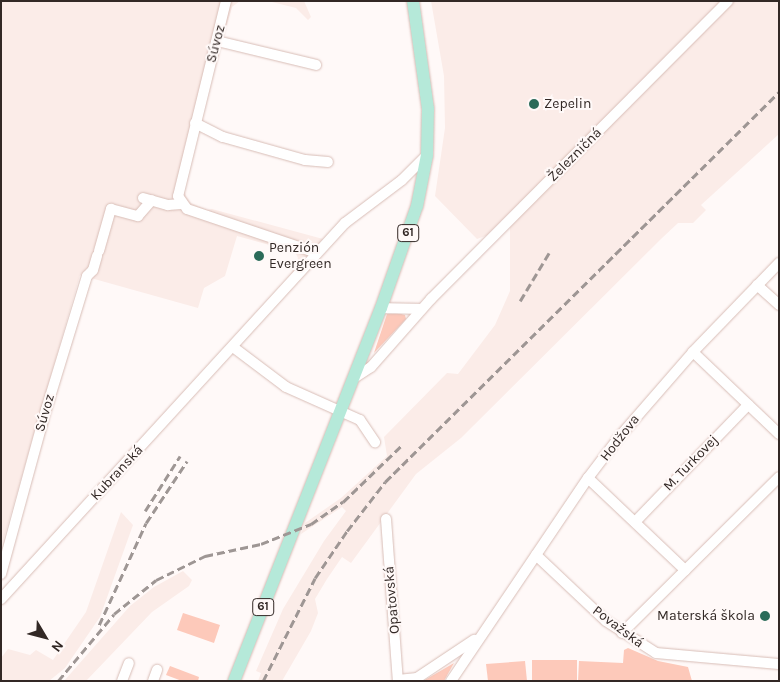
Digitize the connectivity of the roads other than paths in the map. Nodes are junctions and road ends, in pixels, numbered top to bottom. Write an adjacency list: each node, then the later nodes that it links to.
1 (226, 1): 4 (street, Súvoz)
2 (413, 1): 7 (main road, 61)
3 (728, 1): 15 (street, Železničná)
4 (217, 41): 5 (street); 6 (street, Súvoz)
5 (316, 65)
6 (195, 123): 8 (street); 9 (street, Súvoz)
7 (427, 155): 10 (street, Kubranská); 14 (main road, 61)
8 (328, 162)
9 (181, 204): 10 (street, Súvoz); 29 (street, Súvoz)
10 (317, 253): 16 (street, Kubranská)
11 (779, 262): 12 (street, Hodžova)
12 (757, 285): 13 (street); 17 (street, Hodžova)
13 (779, 305)
14 (381, 308): 15 (street); 18 (main road, 61)
15 (421, 309): 18 (street, Železničná)
16 (233, 347): 20 (street); 30 (street, Kubranská)
17 (693, 352): 19 (street); 24 (street, Hodžova)
18 (354, 378): 20 (main road, 61)
19 (748, 405): 21 (street); 26 (street, M. Turkovej)
20 (341, 411): 22 (street); 40 (main road, 61)
21 (779, 434)
22 (375, 442)
23 (779, 477): 28 (street)
24 (588, 478): 26 (street); 27 (street, Hodžova)
25 (386, 519): 37 (street, Opatovská)
26 (635, 522): 28 (street)
27 (536, 555): 31 (street, Hodžova); 32 (street, Považská)
28 (685, 570): 32 (street)
29 (1, 574)
30 (1, 599)
31 (484, 632): 37 (street, Hodžova); 41 (street, Hodžova)
32 (622, 633): 35 (street, Považská)
33 (779, 654): 35 (street)
34 (129, 664): 38 (street)
35 (774, 664)
36 (157, 670): 39 (street)
37 (398, 680)
38 (122, 681)
39 (153, 681)
40 (234, 681)
41 (451, 681)

